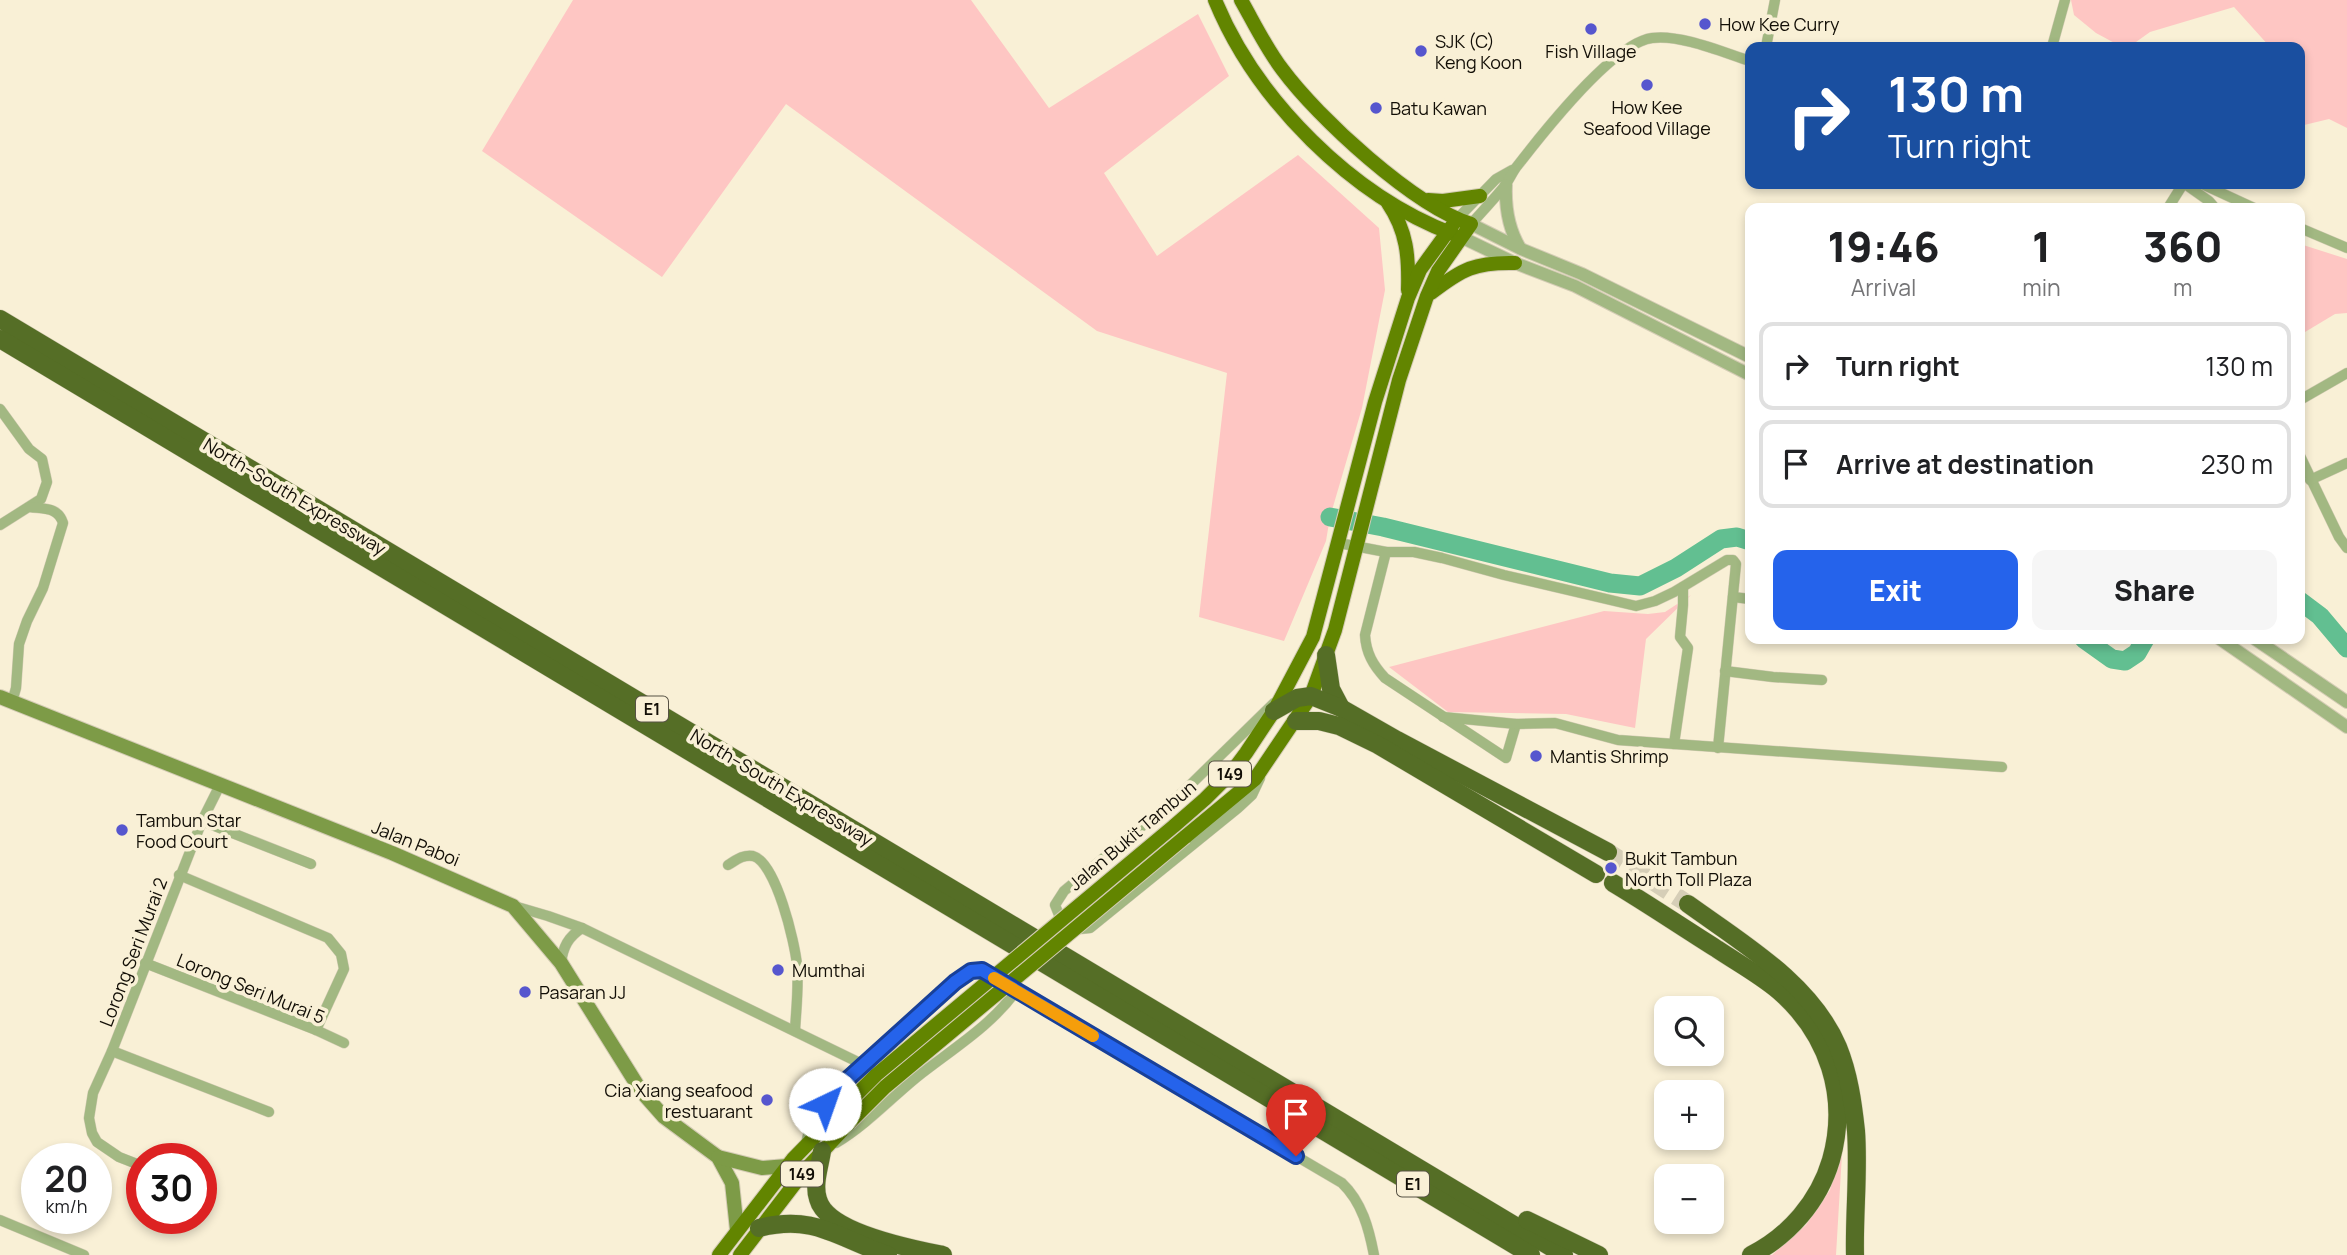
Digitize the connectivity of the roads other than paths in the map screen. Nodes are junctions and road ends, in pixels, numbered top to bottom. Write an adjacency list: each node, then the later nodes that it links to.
1 (1215, 0): 13 (main road)
2 (1241, 0): 14 (main road)
3 (1775, 0): 5 (street)
4 (2065, 0): 6 (street)
5 (1767, 42)
6 (2053, 42)
7 (1745, 60): 8 (street, Jalan Bukit Tambun)
8 (1516, 167): 9 (street, Jalan Bukit Tambun); 12 (street, Jalan Bukit Tambun)
9 (1506, 185): 18 (street, Jalan Bukit Tambun); 23 (street)
10 (2191, 189): 15 (street)
11 (2213, 189): 16 (street)
12 (1480, 196): 14 (main road); 17 (street, Jalan Bukit Tambun)
13 (1383, 197): 20 (main road); 25 (main road)
14 (1426, 200): 17 (main road)
15 (2210, 203)
16 (2243, 203)
17 (1457, 219): 18 (main road); 20 (main road, Jalan Bukit Tambun)
18 (1471, 224): 21 (main road, Jalan Bukit Tambun); 23 (street)
19 (2305, 230): 22 (street)
20 (1446, 232): 21 (main road); 25 (main road, Jalan Bukit Tambun)
21 (1461, 237): 23 (street); 24 (main road, Jalan Bukit Tambun)
22 (2347, 248)
23 (1518, 256): 24 (main road); 28 (street); 29 (street)
24 (1427, 296): 39 (main road, Jalan Bukit Tambun)
25 (1408, 298): 38 (main road, Jalan Bukit Tambun)
26 (0, 319): 89 (highway, North–South Expressway / E1)
27 (0, 339): 99 (highway, North–South Expressway / E1)
28 (1745, 355)
29 (1745, 372)
30 (2347, 373): 31 (street)
31 (2305, 397)
32 (0, 410): 36 (street)
33 (2347, 463): 35 (street)
34 (2305, 468): 35 (street)
35 (2310, 480): 40 (street)
36 (30, 507): 37 (street); 52 (street)
37 (0, 525)
38 (1341, 538): 39 (street); 50 (main road, Jalan Bukit Tambun)
39 (1358, 542): 41 (street); 47 (main road, Jalan Bukit Tambun)
40 (2347, 548)
41 (1386, 552): 42 (street); 56 (street)
42 (1683, 587): 43 (street); 60 (street)
43 (1733, 597): 44 (street); 48 (street)
44 (1745, 598)
45 (2227, 644): 59 (street)
46 (2262, 644): 53 (street)
47 (1326, 655): 51 (main road, Jalan Bukit Tambun); 54 (highway)
48 (1725, 671): 49 (street); 61 (street)
49 (1822, 680)
50 (1284, 693): 55 (main road, Jalan Bukit Tambun); 62 (street)
51 (1311, 696): 54 (highway); 55 (highway); 57 (main road, Jalan Bukit Tambun / 149)
52 (6, 699): 64 (main road, Jalan Paboi)
53 (2347, 702)
54 (1341, 708): 66 (highway)
55 (1274, 711): 84 (main road, Jalan Bukit Tambun / 149, bridge)
56 (1443, 717): 58 (street); 58 (street)
57 (1296, 721): 62 (main road, Jalan Bukit Tambun / 149); 69 (highway)
58 (1516, 723): 60 (street)
59 (2347, 727)
60 (1674, 744): 61 (street)
61 (1718, 748): 63 (street)
62 (1273, 753): 84 (main road, Jalan Bukit Tambun / 149, bridge)
63 (2003, 767)
64 (220, 785): 65 (street, Lorong Seri Murai 2); 73 (main road, Jalan Paboi)
65 (202, 821): 67 (street); 70 (street, Lorong Seri Murai 2)
66 (1608, 852)
67 (311, 864)
68 (728, 865): 79 (street)
69 (1596, 874)
70 (179, 875): 76 (street, Lorong Seri Murai 2); 78 (street)
71 (1613, 883): 102 (highway)
72 (1688, 904): 103 (highway)
73 (513, 906): 74 (street); 75 (main road, Jalan Paboi)
74 (582, 929): 75 (street); 79 (street)
75 (561, 962): 86 (main road, Jalan Paboi)
76 (145, 963): 78 (street, Lorong Seri Murai 5); 81 (street, Lorong Seri Murai 2)
77 (1016, 991): 82 (street); 85 (street); 98 (street)
78 (316, 1030): 80 (street, Lorong Seri Murai 5)
79 (794, 1031): 82 (street)
80 (344, 1043)
81 (112, 1051): 83 (street); 87 (street, Lorong Seri Murai 2)
82 (864, 1065): 85 (street)
83 (269, 1112)
84 (844, 1117): 85 (main road, Jalan Bukit Tambun / 149)
85 (814, 1148): 88 (main road, Jalan Bukit Tambun / 149); 91 (main road, Jalan Bukit Tambun / 149); 97 (highway)
86 (718, 1157): 88 (main road, Jalan Paboi); 92 (main road, Jalan Paboi)
87 (126, 1160)
88 (787, 1166): 92 (main road, Jalan Bukit Tambun / 149)
89 (1450, 1186): 100 (highway, North–South Expressway / E1); 101 (highway)
90 (0, 1220): 93 (street)
91 (759, 1228): 95 (main road, Jalan Bukit Tambun / 149); 96 (highway)
92 (737, 1230): 94 (main road, Jalan Bukit Tambun / 149)
93 (84, 1255)
94 (719, 1255)
95 (740, 1255)
96 (888, 1255)
97 (943, 1255)
98 (1374, 1255)
99 (1531, 1255)
100 (1564, 1255)
101 (1598, 1255)
102 (1751, 1255)
103 (1855, 1255)

